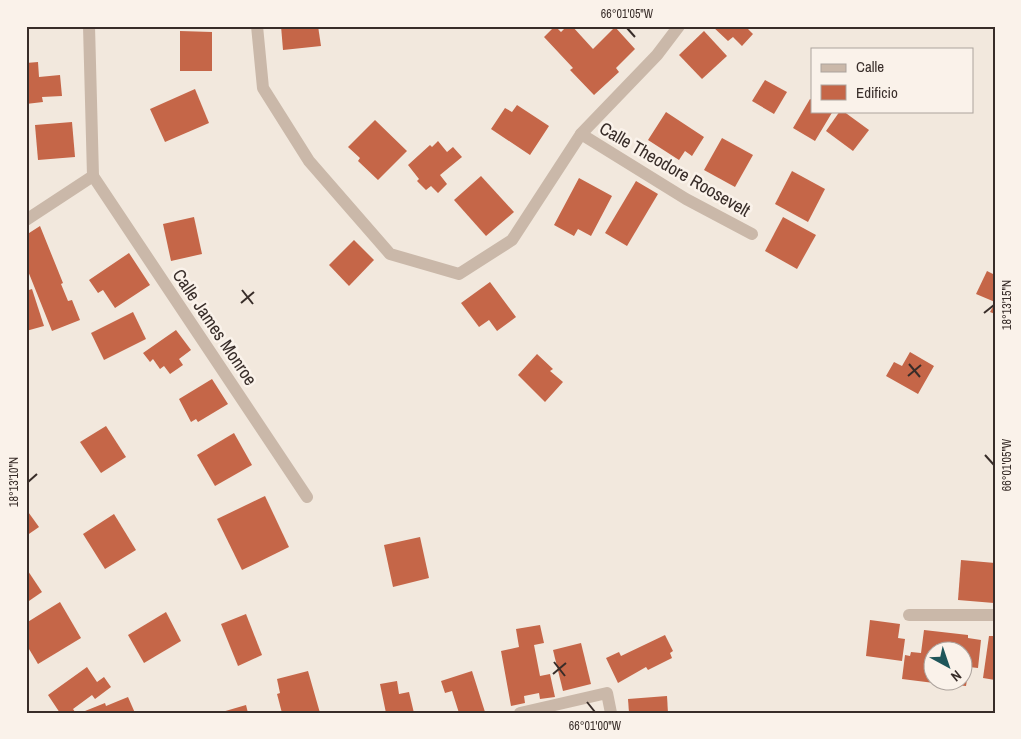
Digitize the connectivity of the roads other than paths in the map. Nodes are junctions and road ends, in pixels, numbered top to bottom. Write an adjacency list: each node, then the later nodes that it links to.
1 (89, 26): 5 (street)
2 (257, 26): 4 (street)
3 (679, 26): 4 (street)
4 (581, 134): 7 (street, Calle Theodore Roosevelt)
5 (93, 176): 6 (street); 8 (street, Calle James Monroe)
6 (26, 220)
7 (752, 234)
8 (307, 497)
9 (909, 615): 10 (street)
10 (995, 615)
11 (520, 713): 12 (street)
12 (611, 713)

